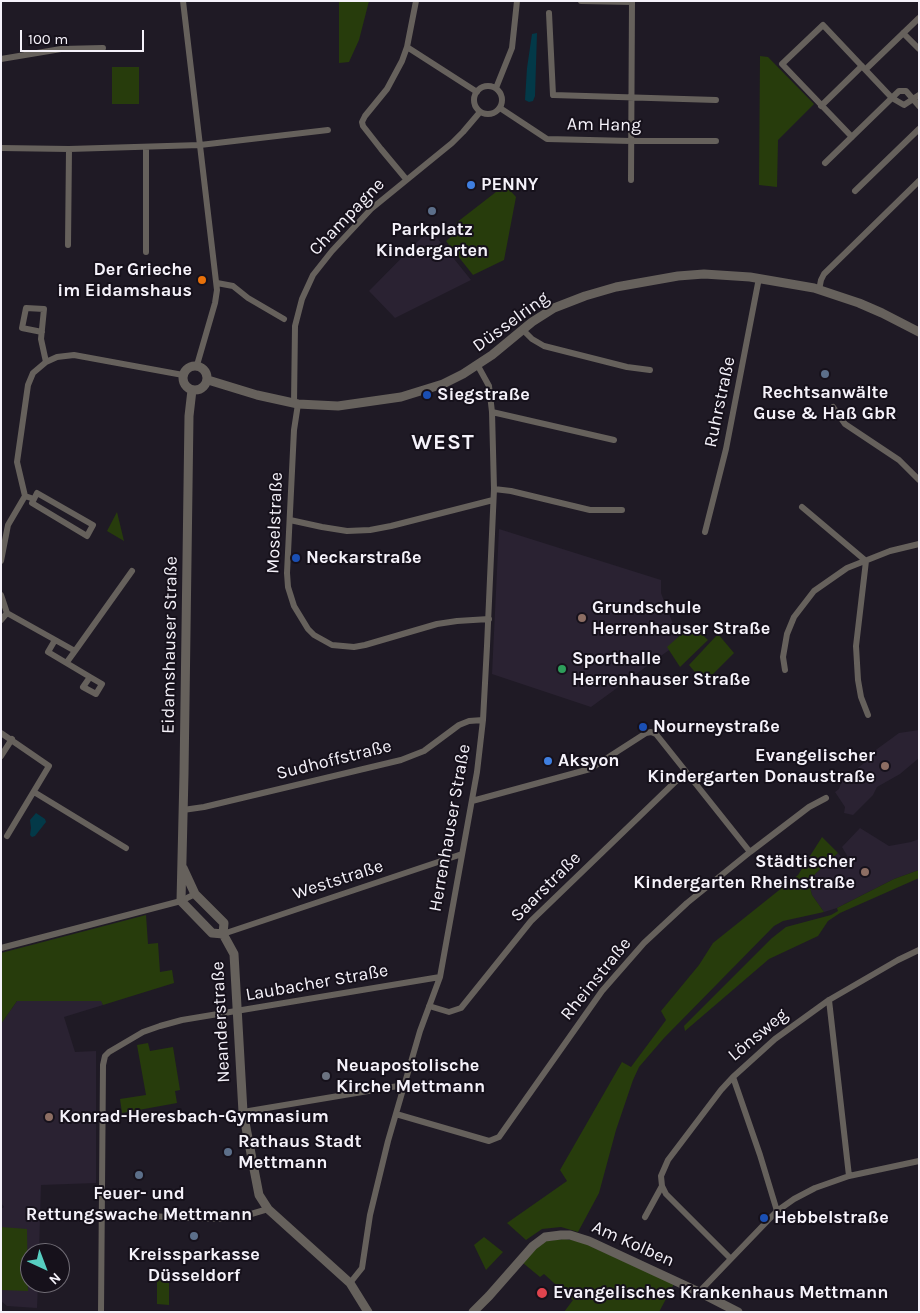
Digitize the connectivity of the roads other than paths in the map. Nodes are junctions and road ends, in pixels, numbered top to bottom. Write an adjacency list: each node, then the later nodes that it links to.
1 (183, 1): 29 (street)
2 (416, 1): 9 (street)
3 (517, 1): 14 (street)
4 (581, 1): 5 (street)
5 (632, 2): 16 (street)
6 (549, 13): 16 (street, Am Hang)
7 (919, 18): 8 (street)
8 (903, 32): 11 (street); 13 (street)
9 (407, 46): 15 (street); 34 (street)
10 (103, 48): 12 (street)
11 (919, 49)
12 (1, 58)
13 (864, 68): 18 (street); 20 (street); 20 (street)
14 (496, 88): 15 (street); 22 (street)
15 (477, 92): 23 (street)
16 (631, 97): 19 (street, Am Hang); 28 (street)
17 (916, 97): 18 (street); 18 (street); 21 (street)
18 (892, 98): 26 (street)
19 (716, 100)
20 (821, 106): 26 (street)
21 (919, 106)
22 (500, 108): 23 (street); 28 (street, Am Hang)
23 (480, 112): 34 (street, Champagne)
24 (919, 129): 37 (street)
25 (328, 130): 29 (street)
26 (852, 137): 33 (street)
27 (716, 140): 28 (street, Am Hang)
28 (631, 141): 35 (street)
29 (200, 145): 30 (street); 41 (street)
30 (146, 147): 32 (street); 39 (street)
31 (1, 148): 32 (street)
32 (69, 148): 38 (street)
33 (826, 164)
34 (406, 179): 54 (street, Champagne)
35 (630, 180)
36 (919, 181): 42 (street)
37 (855, 191)
38 (68, 245)
39 (146, 252)
40 (759, 278): 42 (street, Düsselring); 44 (street, Düsselring); 66 (street, Ruhrstraße)
41 (217, 283): 43 (street); 48 (street)
42 (819, 290): 46 (street, Düsselring)
43 (284, 319)
44 (523, 330): 49 (street, Düsselring); 50 (street)
45 (42, 332): 45 (street); 47 (street)
46 (919, 332)
47 (46, 362): 51 (street); 60 (street)
48 (197, 365): 51 (street); 52 (street)
49 (478, 366): 54 (street, Düsselring); 56 (street, Herrenhauser Straße)
50 (650, 370)
51 (183, 375): 53 (street)
52 (208, 380): 53 (street); 54 (street, Düsselring)
53 (192, 390): 89 (street, Eidamshauser Straße)
54 (296, 404): 65 (street, Moselstraße)
55 (833, 408): 58 (street)
56 (492, 412): 57 (street); 59 (street, Herrenhauser Straße)
57 (614, 440)
58 (919, 480)
59 (494, 489): 62 (street, Herrenhauser Straße); 64 (street)
60 (25, 496): 61 (street); 68 (street)
61 (34, 499): 61 (street)
62 (493, 500): 65 (street); 73 (street, Herrenhauser Straße)
63 (802, 507): 69 (street)
64 (622, 510)
65 (290, 520): 73 (street, Moselstraße)
66 (705, 532)
67 (919, 544): 69 (street)
68 (1, 561)
69 (866, 561): 78 (street); 80 (street)
70 (132, 570): 76 (street)
71 (1, 596): 72 (street)
72 (7, 612): 74 (street); 75 (street)
73 (489, 619): 81 (street, Herrenhauser Straße)
74 (1, 620)
75 (55, 640): 76 (street); 77 (street)
76 (75, 650): 77 (street)
77 (67, 662): 79 (street)
78 (785, 670)
79 (90, 677)
80 (868, 715)
81 (483, 720): 88 (street, Herrenhauser Straße); 89 (street, Sudhoffstraße)
82 (1, 733): 83 (street)
83 (12, 739): 84 (street); 86 (street)
84 (1, 756)
85 (686, 774): 88 (street); 92 (street); 102 (street, Saarstraße)
86 (34, 792): 90 (street); 91 (street)
87 (826, 798): 92 (street, Rheinstraße)
88 (472, 801): 93 (street, Herrenhauser Straße)
89 (183, 810): 94 (street, Eidamshauser Straße)
90 (7, 836)
91 (126, 848)
92 (750, 852): 107 (street, Rheinstraße)
93 (462, 854): 97 (street, Weststraße); 100 (street, Herrenhauser Straße)
94 (182, 865): 95 (street, Neanderstraße); 96 (street, Eidamshauser Straße)
95 (195, 894): 96 (street); 97 (street, Neanderstraße)
96 (181, 901): 97 (street); 98 (street)
97 (223, 934): 103 (street, Neanderstraße)
98 (1, 948)
99 (919, 950): 101 (street, Lönsweg)
100 (440, 977): 102 (street, Herrenhauser Straße); 103 (street, Laubacher Straße)
101 (829, 1000): 104 (street, Lönsweg); 109 (street)
102 (429, 1006): 105 (street, Herrenhauser Straße)
103 (237, 1011): 106 (street, Neanderstraße); 113 (street, Laubacher Straße)
104 (733, 1077): 110 (street, Lönsweg); 112 (street)
105 (404, 1085): 106 (street); 107 (street, Herrenhauser Straße)
106 (243, 1112): 111 (street, Neanderstraße)
107 (396, 1114): 116 (street, Herrenhauser Straße)
108 (919, 1161): 109 (street)
109 (849, 1176): 112 (street)
110 (662, 1186): 114 (street, Lönsweg); 115 (street)
111 (268, 1209): 113 (street); 116 (street, Neanderstraße)
112 (777, 1211): 115 (street)
113 (101, 1214): 119 (street, Laubacher Straße)
114 (645, 1217)
115 (730, 1258): 117 (street)
116 (350, 1283): 118 (street, Neanderstraße)
117 (699, 1292): 120 (street, Am Kolben); 121 (street, Am Kolben)
118 (366, 1310)
119 (101, 1312)
120 (473, 1312)
121 (738, 1312)

